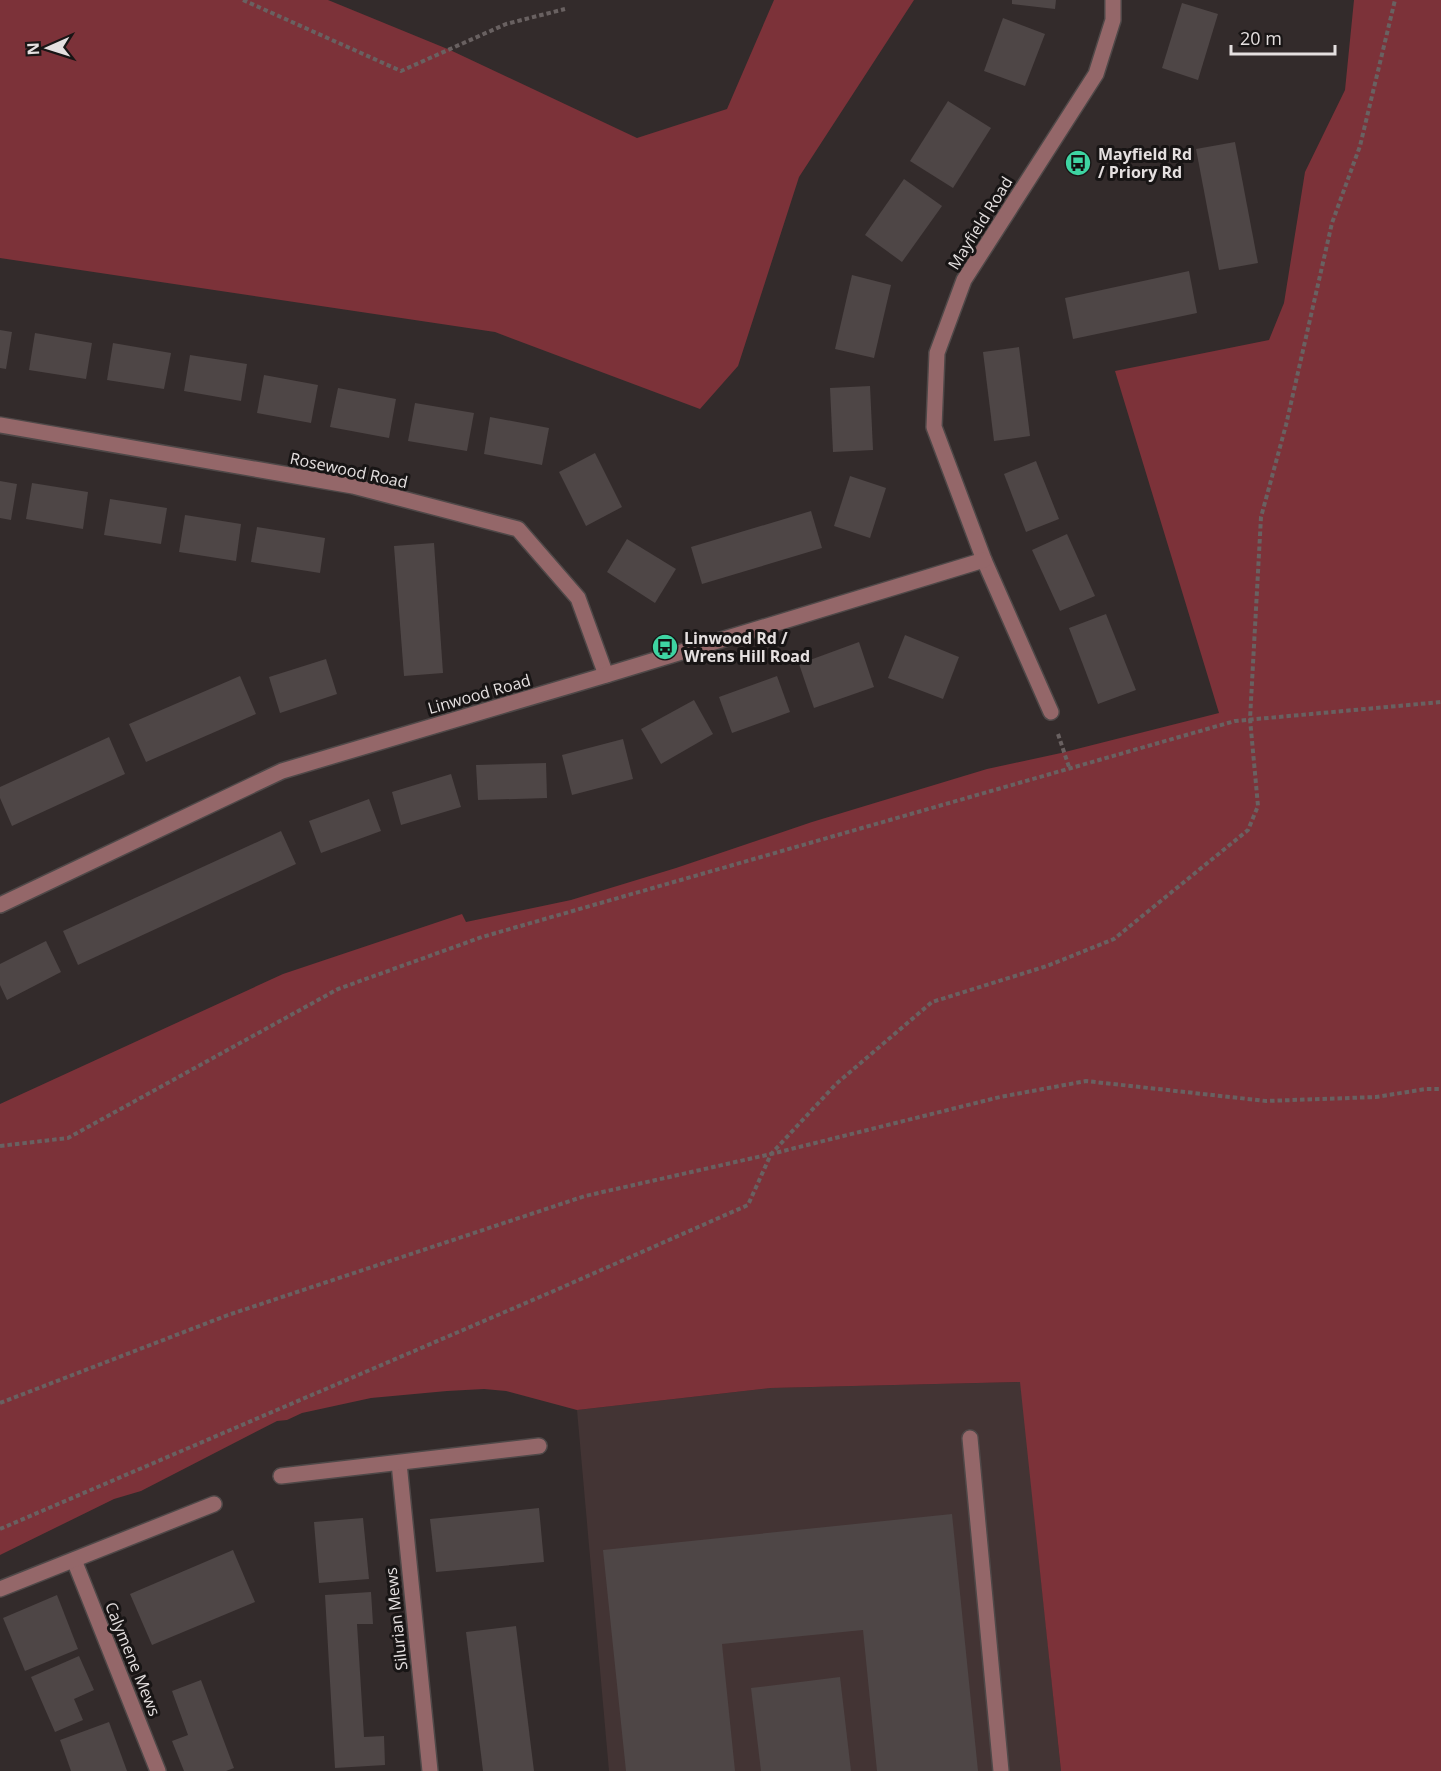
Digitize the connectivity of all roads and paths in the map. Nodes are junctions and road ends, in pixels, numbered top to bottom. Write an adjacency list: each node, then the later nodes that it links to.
1 (243, 0): 4 (path)
2 (1113, 0): 6 (street, Mayfield Road)
3 (1395, 0): 10 (path)
4 (565, 9)
5 (0, 425): 7 (street, Rosewood Road)
6 (984, 560): 7 (street, Linwood Road); 9 (street, Mayfield Road)
7 (606, 675): 12 (street, Linwood Road)
8 (1441, 702): 10 (path)
9 (1051, 712): 11 (path)
10 (1250, 719): 11 (path); 15 (path)
11 (1069, 767): 14 (path)
12 (0, 905)
13 (1441, 1089): 15 (path)
14 (0, 1146)
15 (771, 1154): 16 (path); 22 (path)
16 (0, 1403)
17 (970, 1438): 27 (street)
18 (539, 1446): 19 (street)
19 (399, 1462): 20 (street); 26 (street, Silurian Mews)
20 (281, 1476)
21 (214, 1504): 23 (street)
22 (0, 1529)
23 (74, 1560): 24 (street); 25 (street, Calymene Mews)
24 (0, 1589)
25 (158, 1771)
26 (430, 1771)
27 (1001, 1771)

